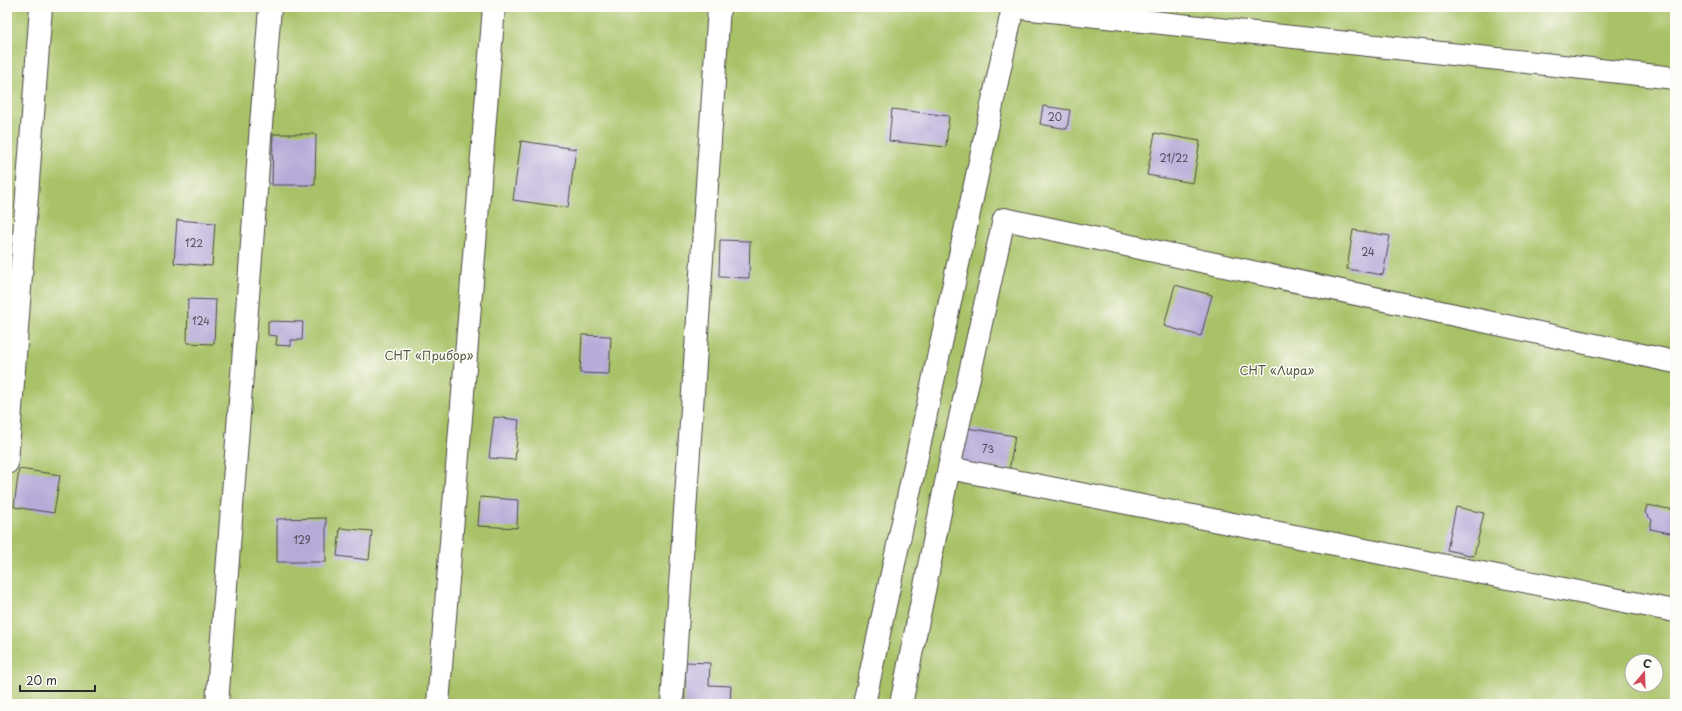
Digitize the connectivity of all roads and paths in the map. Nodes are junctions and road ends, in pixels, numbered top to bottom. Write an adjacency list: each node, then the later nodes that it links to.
1 (42, 7): 8 (street)
2 (270, 7): 11 (street)
3 (494, 7): 12 (street)
4 (719, 7): 13 (street)
5 (1013, 7): 6 (street); 14 (street)
6 (1675, 78)
7 (1675, 362): 9 (street)
8 (7, 462)
9 (949, 468): 10 (street); 15 (street)
10 (1675, 611)
11 (217, 704)
12 (438, 704)
13 (672, 704)
14 (864, 704)
15 (902, 704)

